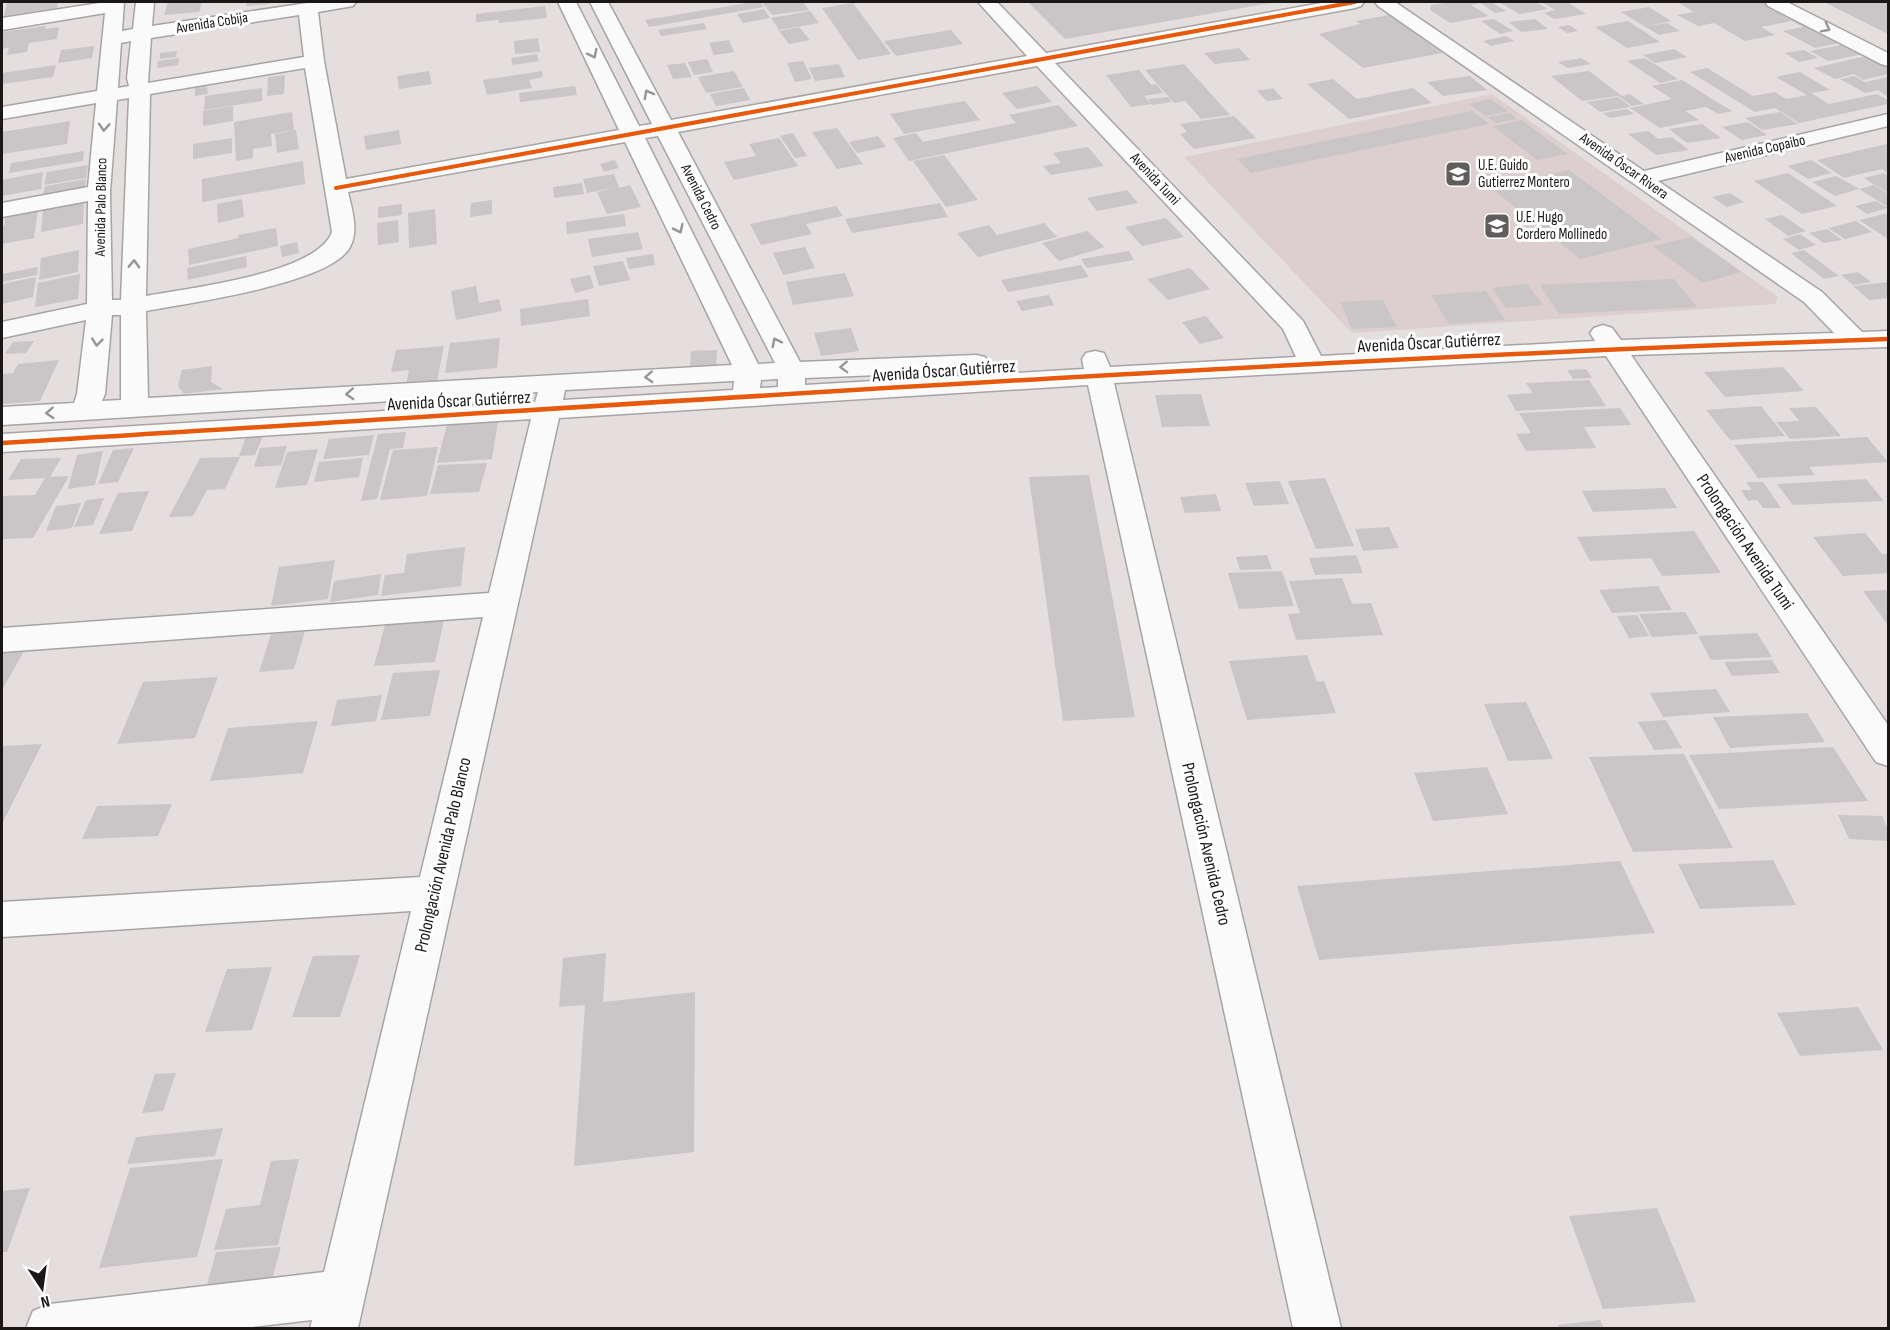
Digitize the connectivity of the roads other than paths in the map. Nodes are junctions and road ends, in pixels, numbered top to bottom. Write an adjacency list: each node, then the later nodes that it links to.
1 (145, 2): 13 (street, Avenida Palo Blanco)
2 (347, 2): 11 (street, Avenida Cobija)
3 (567, 2): 25 (street, Avenida Cedro, one-way to 25)
4 (599, 2): 24 (street, Avenida Cedro, one-way to 4)
5 (987, 2): 16 (street, Avenida Tumi)
6 (1355, 2): 16 (street)
7 (1384, 2): 26 (street, Avenida Óscar Rivera)
8 (1774, 2): 17 (street, one-way to 17)
9 (1811, 2): 15 (street)
10 (115, 4): 12 (street); 14 (street, Avenida Palo Blanco)
11 (308, 8): 13 (street, Avenida Cobija); 18 (street)
12 (2, 24)
13 (141, 34): 14 (street, Avenida Cobija); 19 (street, Avenida Palo Blanco)
14 (113, 38): 20 (street, Avenida Palo Blanco)
15 (1888, 41)
16 (1042, 58): 24 (street); 37 (street, Avenida Tumi)
17 (1888, 60)
18 (314, 61): 19 (street); 27 (street)
19 (138, 83): 20 (street); 30 (street, Avenida Palo Blanco, one-way to 19)
20 (107, 89): 21 (street); 22 (street); 28 (street, Avenida Palo Blanco, one-way to 28)
21 (2, 101)
22 (2, 113)
23 (1888, 120): 26 (street, Avenida Copaibo)
24 (664, 126): 25 (street); 39 (street, Avenida Cedro, one-way to 24)
25 (633, 132): 27 (street); 40 (street, Avenida Cedro, one-way to 40)
26 (1641, 178): 34 (street, Avenida Óscar Rivera)
27 (336, 188): 30 (street)
28 (99, 192): 29 (street); 31 (street, Avenida Palo Blanco)
29 (2, 210)
30 (133, 306): 31 (street); 44 (street, Avenida Palo Blanco)
31 (100, 309): 33 (street); 45 (street, Avenida Palo Blanco, one-way to 45)
32 (1888, 320): 34 (street, Avenida Óscar Gutiérrez)
33 (2, 330)
34 (1847, 331): 35 (street, Avenida Óscar Gutiérrez); 36 (street, Avenida Óscar Gutiérrez)
35 (1888, 339)
36 (1607, 340): 37 (street, Avenida Óscar Gutiérrez); 50 (street, Prolongación Avenida Tumi)
37 (1309, 357): 38 (street, Avenida Óscar Gutiérrez)
38 (1096, 367): 39 (street, Avenida Óscar Gutiérrez, one-way to 39); 42 (street, Avenida Óscar Gutiérrez); 55 (street, Prolongación Avenida Cedro)
39 (791, 369): 40 (street, Avenida Óscar Gutiérrez); 42 (street, Avenida Cedro)
40 (749, 372): 41 (street, Avenida Óscar Gutiérrez, one-way to 41); 43 (street)
41 (550, 396): 43 (street, Avenida Óscar Gutiérrez); 44 (street, Avenida Óscar Gutiérrez, one-way to 44); 47 (street, Avenida Óscar Gutiérrez); 48 (street, Prolongación Avenida Palo Blanco)
42 (792, 397): 43 (street, Avenida Óscar Gutiérrez)
43 (745, 399)
44 (135, 407): 45 (street, Avenida Óscar Gutiérrez)
45 (84, 411): 46 (street, Avenida Óscar Gutiérrez, one-way to 46)
46 (2, 416)
47 (2, 443)
48 (501, 604): 49 (street); 51 (street, Prolongación Avenida Palo Blanco)
49 (2, 640)
50 (1888, 752)
51 (434, 893): 52 (street); 53 (street, Prolongación Avenida Palo Blanco)
52 (2, 920)
53 (338, 1311): 54 (street)
54 (50, 1329)
55 (1317, 1329)

